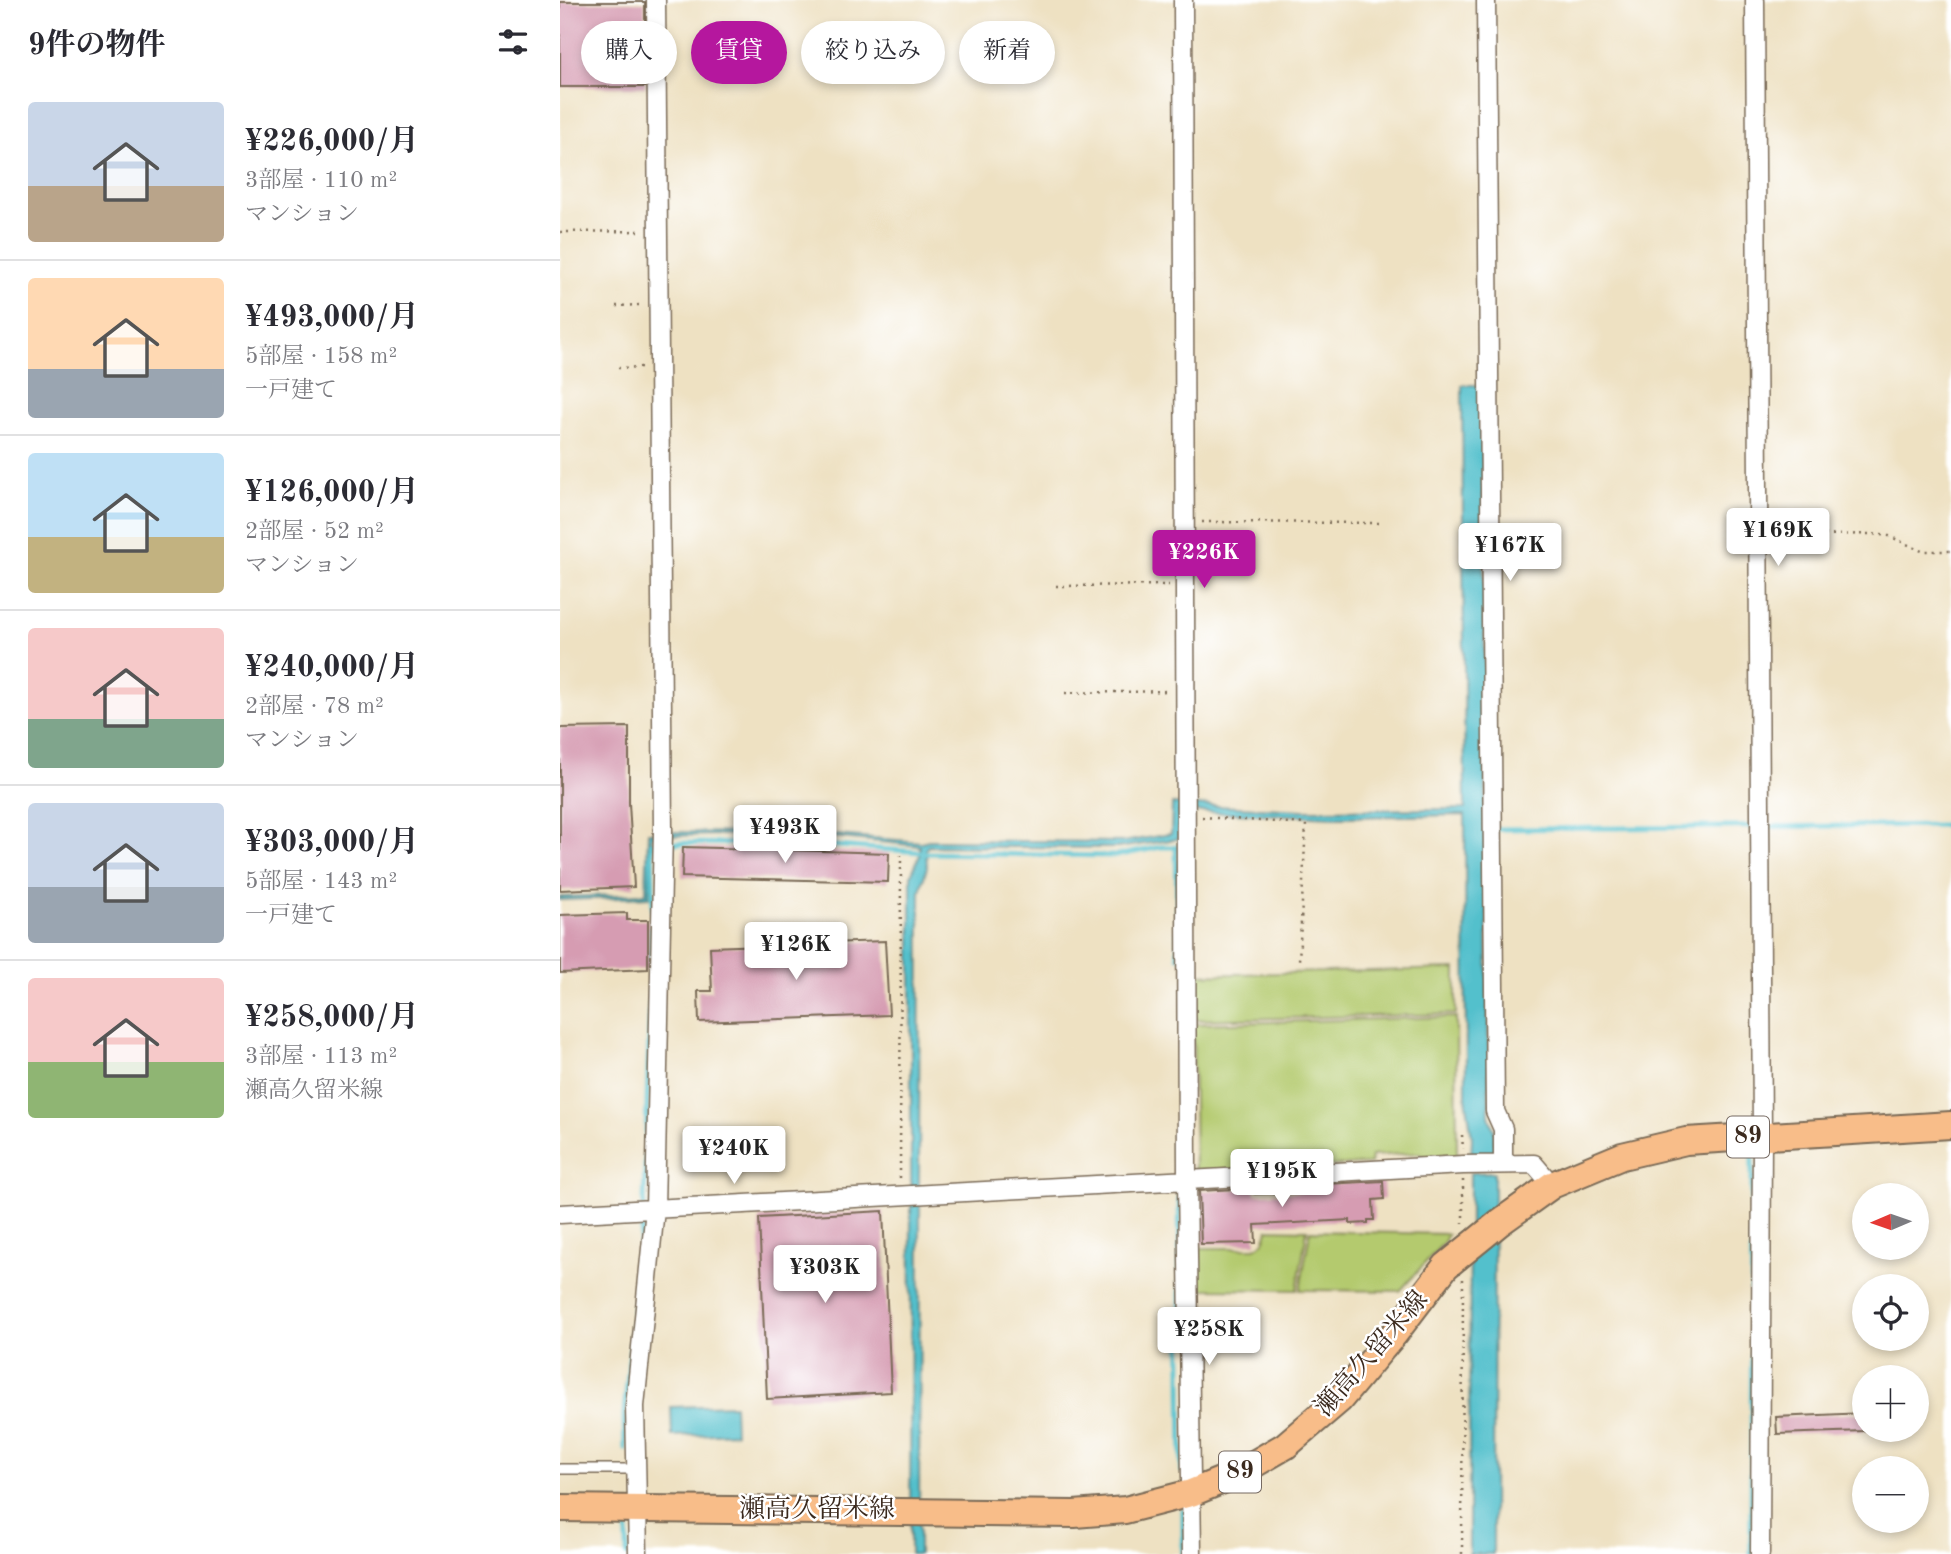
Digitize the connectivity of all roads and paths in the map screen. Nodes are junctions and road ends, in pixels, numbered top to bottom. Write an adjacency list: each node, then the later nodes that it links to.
1 (656, 0): 5 (street)
2 (1183, 0): 11 (street)
3 (1486, 0): 25 (street)
4 (1755, 0): 13 (street)
5 (658, 231): 6 (path); 7 (street)
6 (560, 232)
7 (659, 303): 8 (path); 9 (street)
8 (616, 306)
9 (659, 366): 10 (path); 30 (street)
10 (618, 368)
11 (1185, 522): 12 (path); 16 (street)
12 (1381, 523)
13 (1758, 536): 14 (path); 24 (street)
14 (1951, 551)
15 (1056, 586): 16 (path)
16 (1185, 586): 17 (street)
17 (1185, 690): 18 (path); 19 (street)
18 (1065, 693)
19 (1186, 816): 21 (path); 27 (street)
20 (901, 855): 29 (path)
21 (1299, 961)
22 (1951, 1125): 24 (main road, 瀬高久留米線 / 89)
23 (1462, 1135): 26 (path)
24 (1762, 1136): 28 (main road, 瀬高久留米線 / 89); 41 (street)
25 (1503, 1164): 26 (street); 28 (street)
26 (1463, 1165): 27 (street); 32 (path)
27 (1187, 1180): 29 (street); 35 (street)
28 (1552, 1185): 32 (main road, 瀬高久留米線 / 89)
29 (912, 1195): 30 (street)
30 (655, 1209): 31 (street); 33 (street)
31 (560, 1214)
32 (1465, 1250): 35 (main road, 瀬高久留米線 / 89); 40 (path)
33 (637, 1468): 34 (lane); 37 (street)
34 (560, 1469)
35 (1191, 1493): 37 (main road, 瀬高久留米線 / 89); 39 (street)
36 (560, 1508): 37 (main road, 瀬高久留米線 / 89)
37 (638, 1509): 38 (street)
38 (638, 1554)
39 (1192, 1554)
40 (1462, 1554)
41 (1760, 1554)

